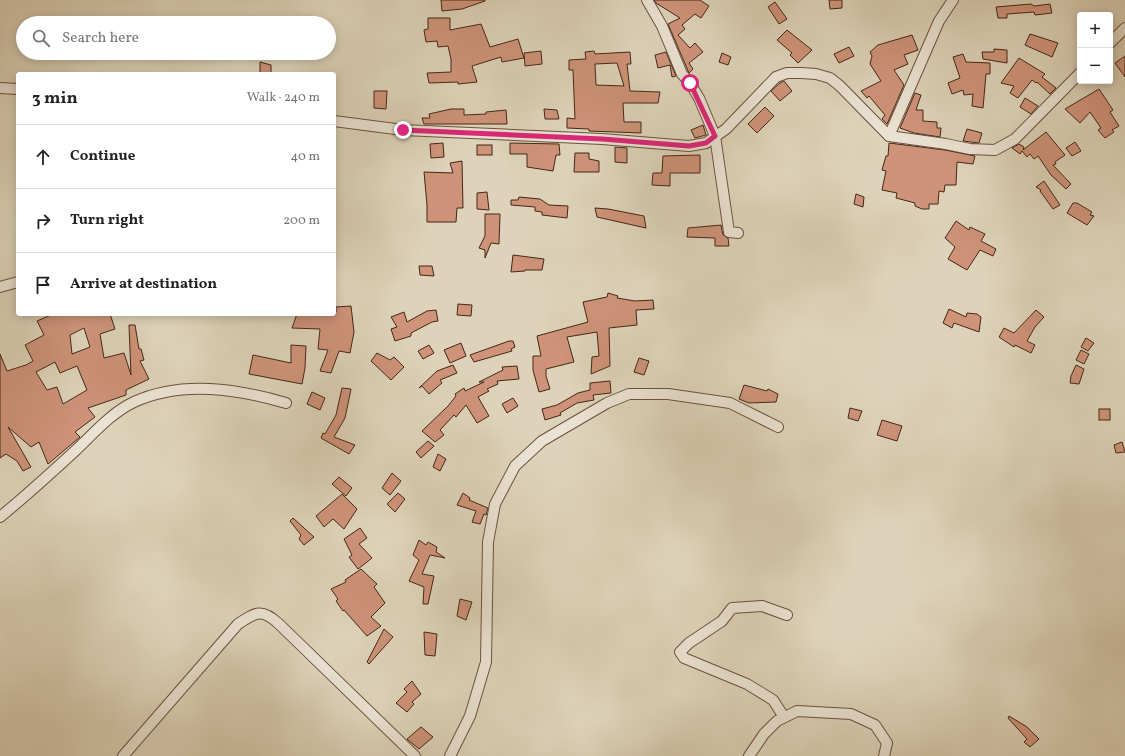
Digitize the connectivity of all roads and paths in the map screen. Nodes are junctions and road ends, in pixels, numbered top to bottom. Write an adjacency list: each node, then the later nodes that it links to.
1 (647, 0): 9 (street)
2 (953, 0): 10 (street)
3 (1125, 28): 4 (street)
4 (1113, 40)
5 (1077, 76): 10 (street)
6 (0, 88): 7 (street)
7 (16, 89)
8 (336, 121): 9 (street)
9 (715, 136): 10 (street); 11 (street)
10 (888, 136)
11 (738, 233)
12 (16, 283): 13 (street)
13 (0, 287)
14 (286, 403): 16 (street)
15 (778, 427): 21 (street)
16 (0, 516)
17 (787, 615): 18 (street)
18 (784, 717): 22 (street); 23 (street)
19 (123, 756): 20 (street)
20 (415, 756)
21 (450, 756)
22 (749, 756)
23 (884, 756)

